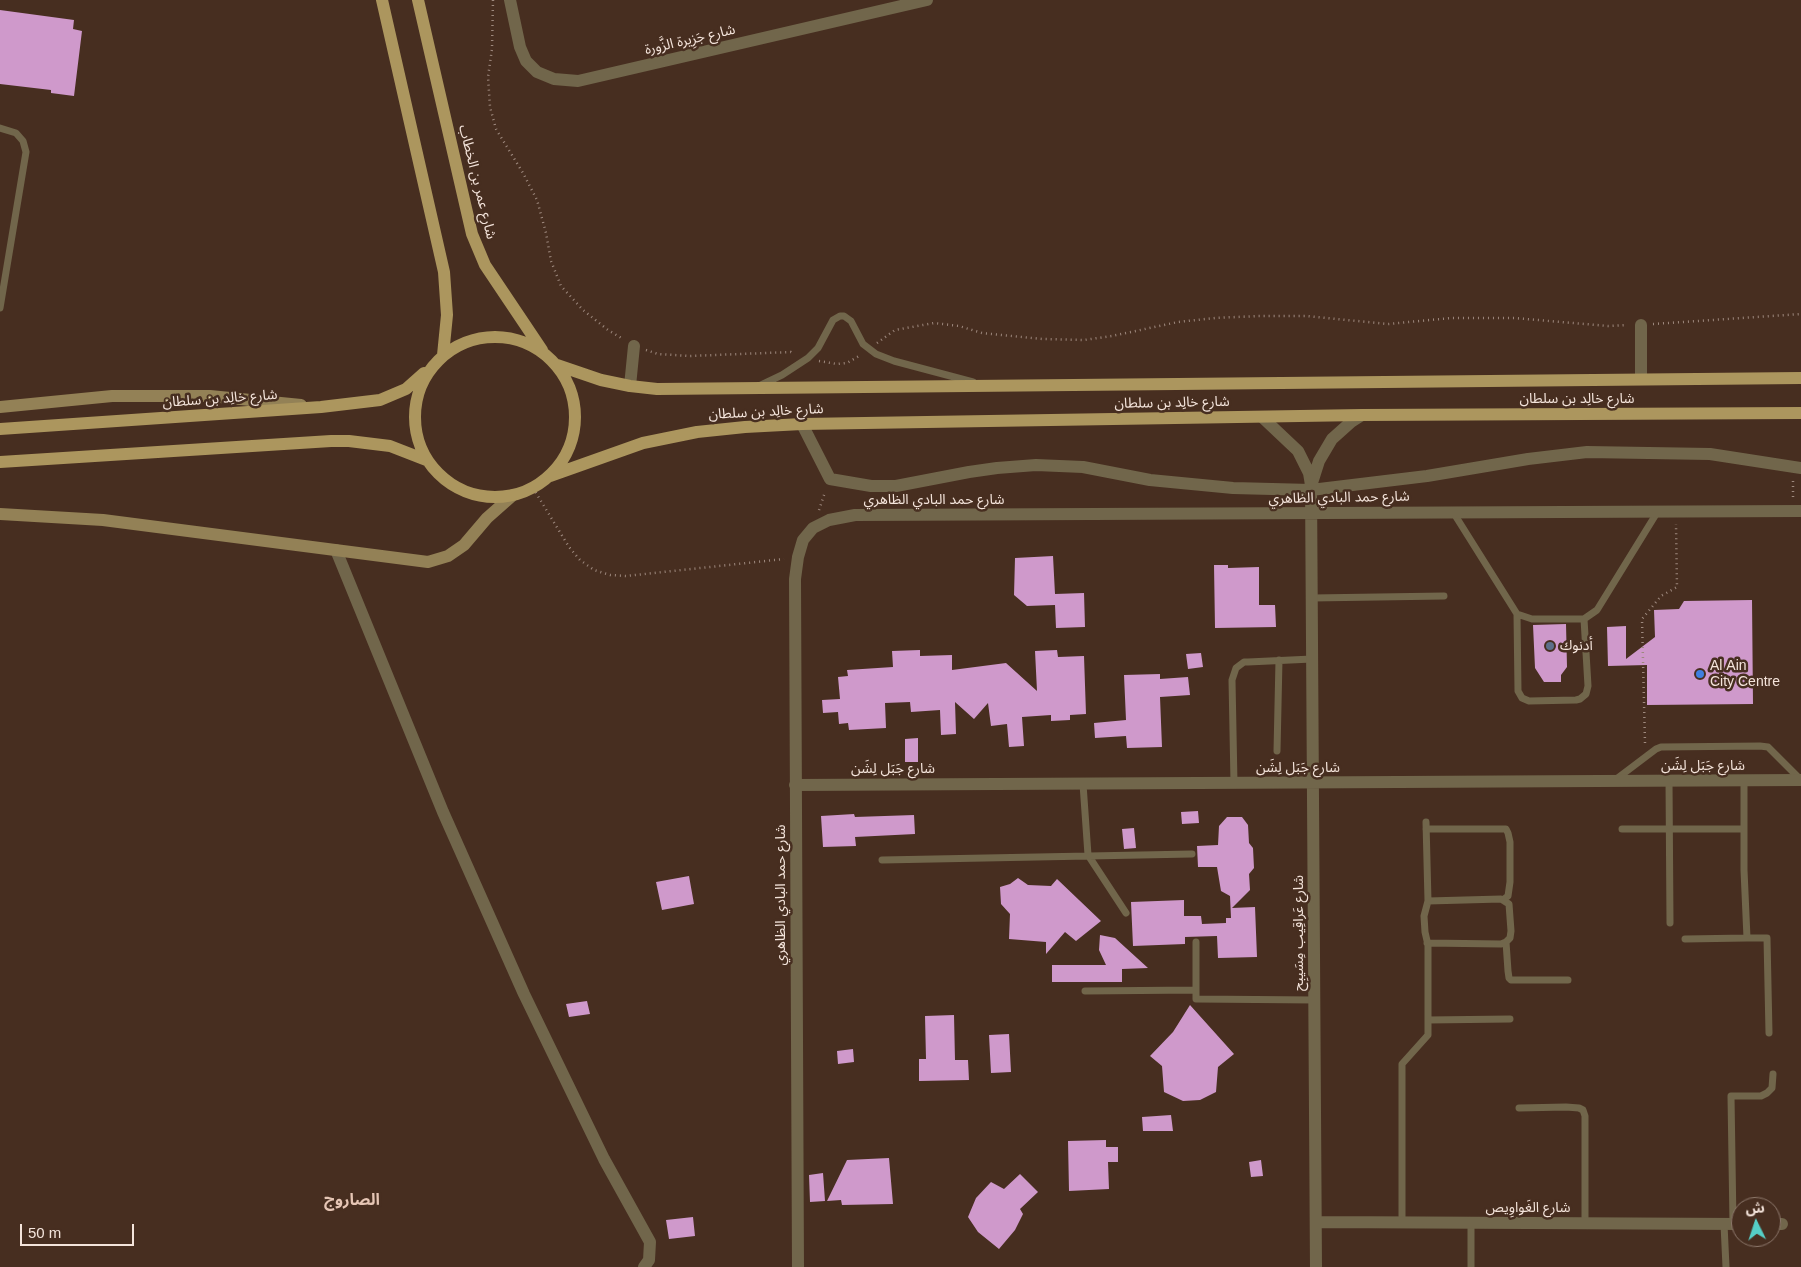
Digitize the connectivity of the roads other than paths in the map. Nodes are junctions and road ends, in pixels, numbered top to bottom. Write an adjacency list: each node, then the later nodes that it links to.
1 (382, 0): 11 (main road)
2 (418, 0): 10 (main road, شارع عمر بن الخطاب)
3 (510, 0): 4 (street, شارع جَزِيرة الزَّورة)
4 (927, 0)
5 (0, 128): 6 (lane)
6 (4, 262): 7 (lane)
7 (0, 308)
8 (1641, 324): 15 (street)
9 (634, 346): 16 (street)
10 (545, 354): 11 (main road); 12 (main road)
11 (443, 355): 13 (main road)
12 (557, 365): 16 (main road, شارع خالِد بن سلطان); 29 (main road)
13 (432, 366): 20 (main road, شارع خالِد بن سلطان); 26 (main road)
14 (1801, 378): 15 (main road, شارع خالِد بن سلطان)
15 (1641, 379): 17 (main road, شارع خالِد بن سلطان)
16 (630, 386): 18 (main road, شارع خالِد بن سلطان)
17 (988, 386): 18 (main road, شارع خالِد بن سلطان); 18 (lane)
18 (753, 388)
19 (0, 406): 20 (main road)
20 (321, 407): 25 (main road, شارع خالِد بن سلطان)
21 (1801, 413): 22 (main road, شارع خالِد بن سلطان)
22 (1362, 415): 23 (main road, شارع خالِد بن سلطان); 30 (street, شارع عَراقِيب مِسَيبِح)
23 (1262, 416): 24 (main road, شارع خالِد بن سلطان); 30 (street, شارع عَراقِيب مِسَيبِح)
24 (802, 424): 29 (main road, شارع خالِد بن سلطان); 30 (street)
25 (0, 428)
26 (426, 460): 27 (main road); 31 (main road)
27 (0, 462)
28 (1797, 468): 30 (street)
29 (550, 476): 31 (main road)
30 (1311, 488): 35 (street, شارع عَراقِيب مِسَيبِح)
31 (514, 495): 37 (main road)
32 (1797, 510): 34 (street, شارع حمد البادي الظاهري)
33 (1453, 511): 34 (street, شارع حمد البادي الظاهري); 35 (street, شارع حمد البادي الظاهري); 40 (lane)
34 (1658, 511): 41 (lane)
35 (1311, 513): 39 (street, شارع عَراقِيب مِسَيبِح); 51 (street, شارع حمد البادي الظاهري)
36 (0, 514): 37 (main road)
37 (336, 550): 84 (street)
38 (1444, 596): 39 (lane)
39 (1312, 598): 42 (street, شارع عَراقِيب مِسَيبِح)
40 (1517, 614): 41 (lane); 41 (lane)
41 (1584, 620)
42 (1312, 659): 43 (lane); 50 (street, شارع عَراقِيب مِسَيبِح)
43 (1278, 660): 44 (lane); 49 (lane)
44 (1277, 751)
45 (1669, 780): 47 (street, شارع جَبَل لِشَن); 48 (street, شارع جَبَل لِشَن); 54 (lane)
46 (1801, 780): 47 (street, شارع جَبَل لِشَن); 48 (lane)
47 (1744, 781): 55 (lane)
48 (1613, 782): 50 (street, شارع جَبَل لِشَن)
49 (1234, 783): 50 (street, شارع جَبَل لِشَن); 52 (street, شارع جَبَل لِشَن)
50 (1313, 783): 71 (street, شارع عَراقِيب مِسَيبِح)
51 (796, 784): 52 (street, شارع جَبَل لِشَن); 85 (street, شارع حمد البادي الظاهري)
52 (1083, 784): 57 (lane)
53 (1622, 829): 54 (lane)
54 (1670, 829): 55 (lane); 62 (lane)
55 (1744, 829): 63 (lane)
56 (1192, 854): 57 (lane)
57 (1088, 855): 58 (lane); 61 (lane)
58 (882, 860)
59 (1503, 900): 60 (lane); 60 (lane); 66 (lane)
60 (1428, 901): 67 (lane)
61 (1126, 913)
62 (1670, 923)
63 (1747, 938): 64 (lane); 74 (lane)
64 (1685, 939)
65 (1196, 942): 69 (lane)
66 (1506, 942): 67 (lane); 68 (lane)
67 (1427, 943): 73 (lane)
68 (1568, 980)
69 (1196, 990): 70 (lane); 71 (lane)
70 (1085, 991)
71 (1314, 1000): 78 (street, شارع عَراقِيب مِسَيبِح)
72 (1510, 1019): 73 (lane)
73 (1428, 1020): 79 (lane)
74 (1769, 1033)
75 (1773, 1074): 77 (lane)
76 (1519, 1108): 81 (lane)
77 (1733, 1197)
78 (1316, 1222): 79 (street, شارع الغَواوِيص); 86 (street, شارع عَراقِيب مِسَيبِح)
79 (1402, 1222): 80 (street, شارع الغَواوِيص)
80 (1471, 1223): 81 (street, شارع الغَواوِيص); 87 (lane)
81 (1584, 1223): 82 (street, شارع الغَواوِيص)
82 (1731, 1224)
83 (1731, 1236): 88 (lane)
84 (644, 1267)
85 (798, 1267)
86 (1316, 1267)
87 (1471, 1267)
88 (1726, 1267)

